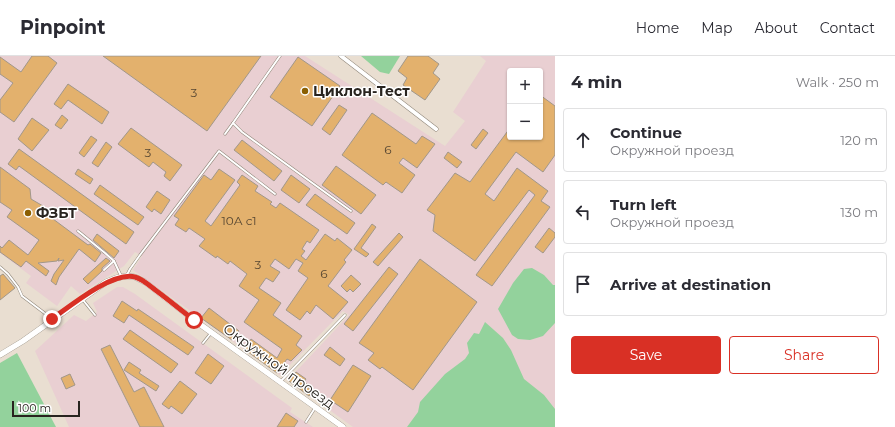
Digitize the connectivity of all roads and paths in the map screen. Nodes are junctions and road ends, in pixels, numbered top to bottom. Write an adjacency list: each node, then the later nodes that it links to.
1 (280, 56): 3 (lane)
2 (341, 56): 4 (street)
3 (233, 123): 5 (lane); 7 (lane)
4 (436, 129)
5 (225, 134)
6 (275, 194): 12 (lane)
7 (351, 211)
8 (78, 231): 9 (lane)
9 (114, 261): 11 (lane); 12 (lane)
10 (0, 267): 16 (lane)
11 (104, 270)
12 (124, 277): 13 (street); 17 (street, Окружной проезд)
13 (82, 298): 15 (lane); 16 (street)
14 (345, 314): 20 (lane)
15 (95, 315)
16 (52, 319): 19 (street)
17 (212, 332): 18 (lane); 20 (street, Окружной проезд)
18 (203, 344)
19 (0, 355)
20 (280, 381): 21 (street, Окружной проезд)
21 (316, 407): 22 (lane); 23 (street, Окружной проезд)
22 (306, 422)
23 (340, 426)

